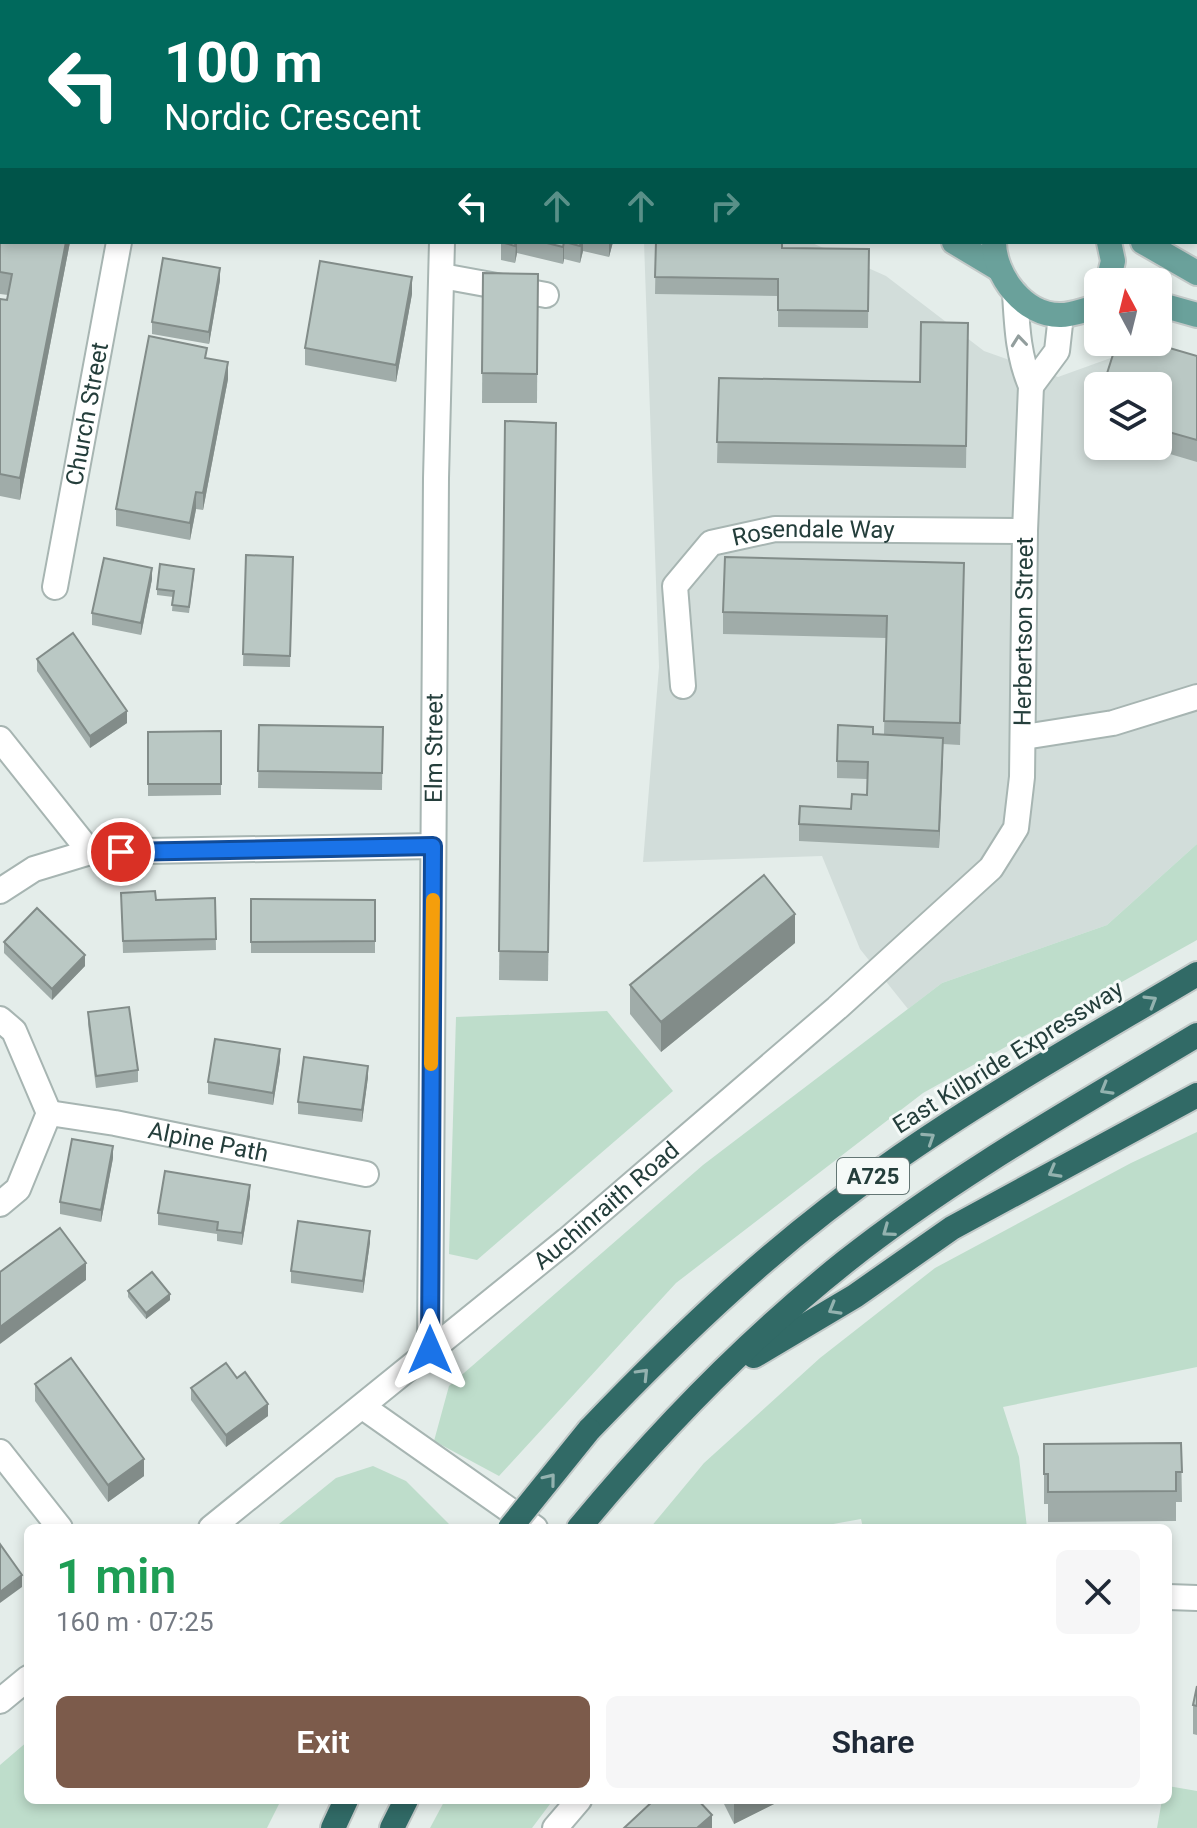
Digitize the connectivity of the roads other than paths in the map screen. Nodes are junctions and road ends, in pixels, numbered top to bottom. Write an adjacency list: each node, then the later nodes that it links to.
1 (119, 244): 18 (street, Church Street)
2 (442, 244): 10 (street, Elm Street)
3 (957, 244): 8 (main road)
4 (994, 244): 8 (main road)
5 (1109, 244): 7 (main road)
6 (1146, 244): 9 (main road)
7 (1111, 268)
8 (999, 269): 11 (main road)
9 (1197, 273)
10 (442, 276): 12 (street); 23 (street, Elm Street)
11 (1015, 293): 14 (main road); 16 (street, Herbertson Street, one-way to 11)
12 (546, 295)
13 (1172, 308): 15 (main road)
14 (1078, 311): 16 (street)
15 (1197, 315)
16 (1031, 386): 17 (street, Herbertson Street)
17 (1025, 531): 19 (street, Rosendale Way); 21 (street, Herbertson Street)
18 (55, 587)
19 (683, 686)
20 (1197, 697): 21 (street)
21 (1024, 737): 25 (street, Herbertson Street)
22 (0, 739): 24 (street)
23 (433, 846): 24 (street); 34 (street, Elm Street)
24 (90, 852): 26 (street)
25 (991, 868): 34 (street, Auchinraith Road)
26 (0, 891)
27 (1197, 974): 40 (highway, East Kilbride Expressway / A725, one-way to 27, bridge)
28 (0, 1019): 31 (street)
29 (1197, 1035): 35 (highway, A725, one-way to 35)
30 (1197, 1095): 35 (highway, A725, one-way to 35)
31 (49, 1113): 32 (street, Alpine Path); 33 (street)
32 (366, 1174)
33 (0, 1204)
34 (430, 1350): 36 (street, Auchinraith Road)
35 (710, 1381): 42 (highway, A725)
36 (363, 1407): 39 (street, Auchinraith Road); 41 (street)
37 (0, 1452): 38 (street)
38 (57, 1524)
39 (216, 1524)
40 (513, 1524)
41 (529, 1524)
42 (582, 1524)
43 (1172, 1597): 44 (street)
44 (1197, 1598)
45 (24, 1681): 46 (street)
46 (0, 1701)
47 (344, 1804): 50 (highway)
48 (404, 1804): 51 (highway)
49 (576, 1804): 52 (street)
50 (333, 1828)
51 (392, 1828)
52 (555, 1828)

